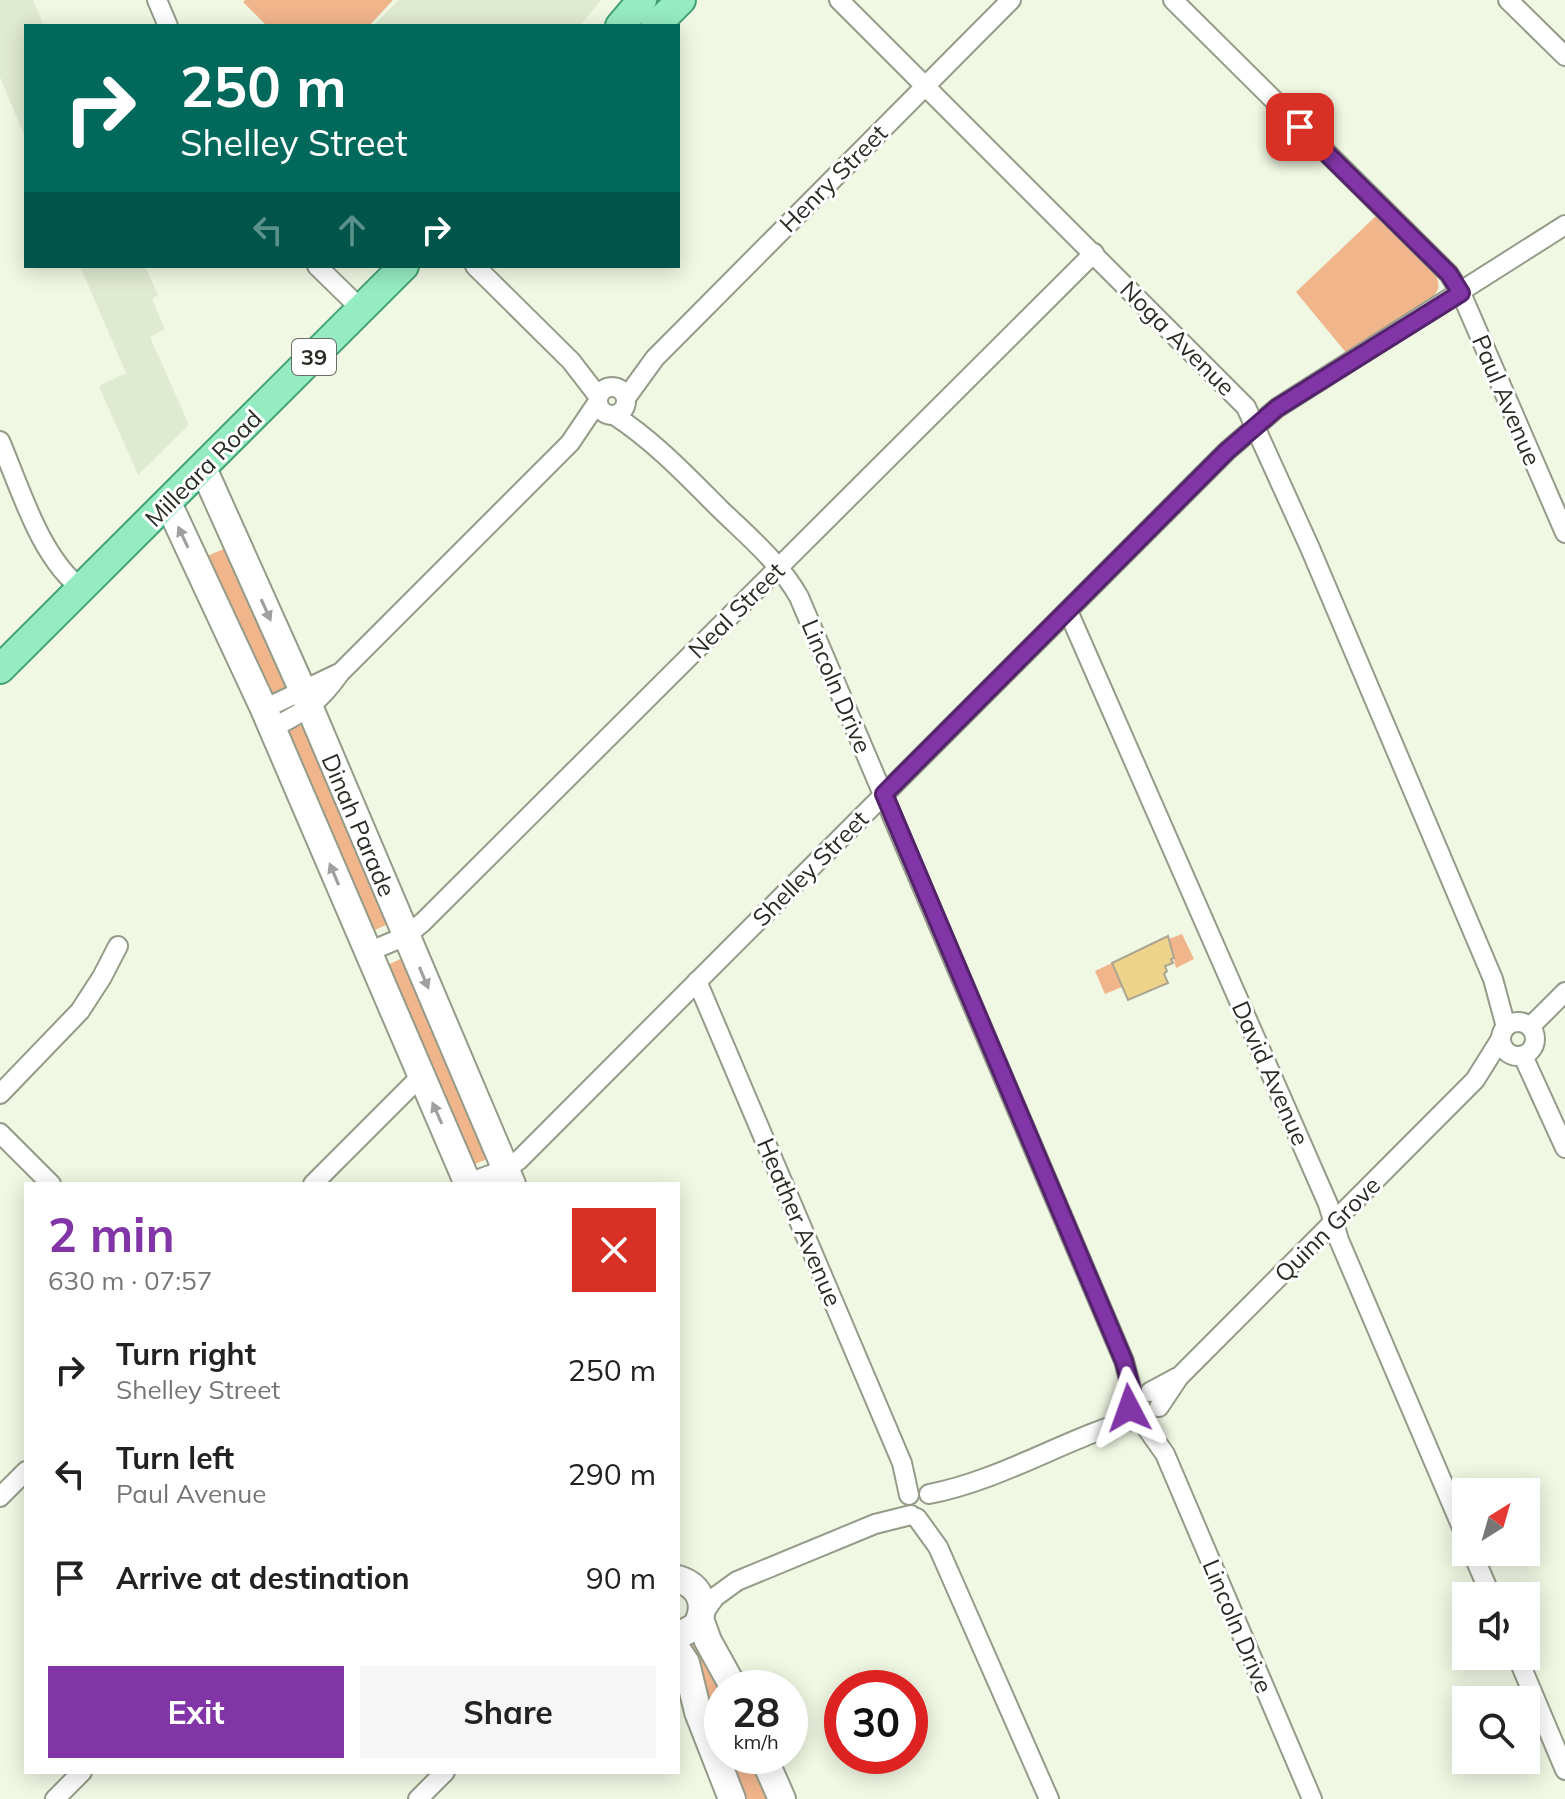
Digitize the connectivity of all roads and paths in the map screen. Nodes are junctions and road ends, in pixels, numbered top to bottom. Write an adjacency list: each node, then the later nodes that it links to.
1 (157, 0): 8 (street)
2 (681, 0): 7 (main road)
3 (839, 0): 10 (street, Noga Avenue)
4 (1011, 0): 10 (street, Henry Street)
5 (1173, 0): 16 (street, Paul Avenue)
6 (1508, 0): 9 (street)
7 (638, 12)
8 (167, 24)
9 (1565, 56)
10 (926, 86): 12 (street, Noga Avenue); 18 (street, Henry Street)
11 (1565, 225): 16 (street, Shelley Street)
12 (1094, 253): 19 (street, Noga Avenue); 24 (street, Neal Street)
13 (319, 268): 17 (street)
14 (402, 268): 17 (main road, Milleara Road / 39)
15 (477, 268): 18 (street, Lincoln Drive)
16 (1461, 293): 19 (street, Shelley Street); 23 (street, Paul Avenue)
17 (361, 309): 21 (main road, Milleara Road / 39)
18 (612, 401): 24 (street, Lincoln Drive); 28 (street, Henry Street)
19 (1255, 426): 26 (street, Shelley Street); 36 (street, Noga Avenue)
20 (0, 441): 25 (street)
21 (203, 468): 22 (main road, Milleara Road / 39); 28 (street, Dinah Parade, one-way to 28)
22 (168, 503): 25 (main road, Milleara Road / 39); 29 (street, Dinah Parade, one-way to 22)
23 (1565, 533)
24 (779, 567): 30 (street, Lincoln Drive); 31 (street, Neal Street)
25 (82, 589): 27 (main road, Milleara Road / 39)
26 (1068, 611): 30 (street, Shelley Street); 48 (street, David Avenue)
27 (0, 669)
28 (306, 700): 29 (street, Henry Street); 31 (street, Dinah Parade)
29 (268, 718): 33 (street, Dinah Parade, one-way to 29)
30 (884, 794): 34 (street, Shelley Street); 49 (street, Lincoln Drive)
31 (406, 936): 33 (street, Neal Street); 43 (street, Dinah Parade, one-way to 43)
32 (118, 946): 40 (street)
33 (368, 952): 38 (street, Dinah Parade)
34 (697, 981): 43 (street, Shelley Street); 52 (street, Heather Avenue)
35 (1565, 992): 36 (street, Quinn Grove)
36 (1514, 1029): 37 (street); 37 (street); 39 (street, Quinn Grove)
37 (1518, 1056): 39 (street, Quinn Grove); 42 (street)
38 (421, 1076): 45 (street); 46 (street, Dinah Parade, one-way to 38)
39 (1475, 1080): 48 (street, Quinn Grove)
40 (0, 1094)
41 (0, 1133): 44 (street)
42 (1565, 1148)
43 (509, 1177): 47 (street, Shelley Street)
44 (49, 1182)
45 (315, 1182)
46 (468, 1182)
47 (475, 1182)
48 (1333, 1224): 49 (street, Quinn Grove); 53 (street, David Avenue)
49 (1144, 1405): 52 (street, Quinn Grove); 70 (street, Lincoln Drive)
50 (24, 1473): 51 (street)
51 (0, 1497)
52 (920, 1504): 55 (street, Quinn Grove); 69 (street, Heather Avenue)
53 (1452, 1504)
54 (684, 1581): 55 (street, Quinn Grove); 56 (street)
55 (737, 1581): 56 (street, Quinn Grove)
56 (701, 1618): 57 (street); 59 (street)
57 (680, 1635)
58 (680, 1654): 67 (street)
59 (724, 1670)
60 (1523, 1670): 61 (street)
61 (1565, 1770)
62 (80, 1774): 65 (street)
63 (443, 1774): 66 (street)
64 (771, 1774): 68 (street)
65 (55, 1799)
66 (418, 1799)
67 (732, 1799)
68 (782, 1799)
69 (1049, 1799)
70 (1312, 1799)

